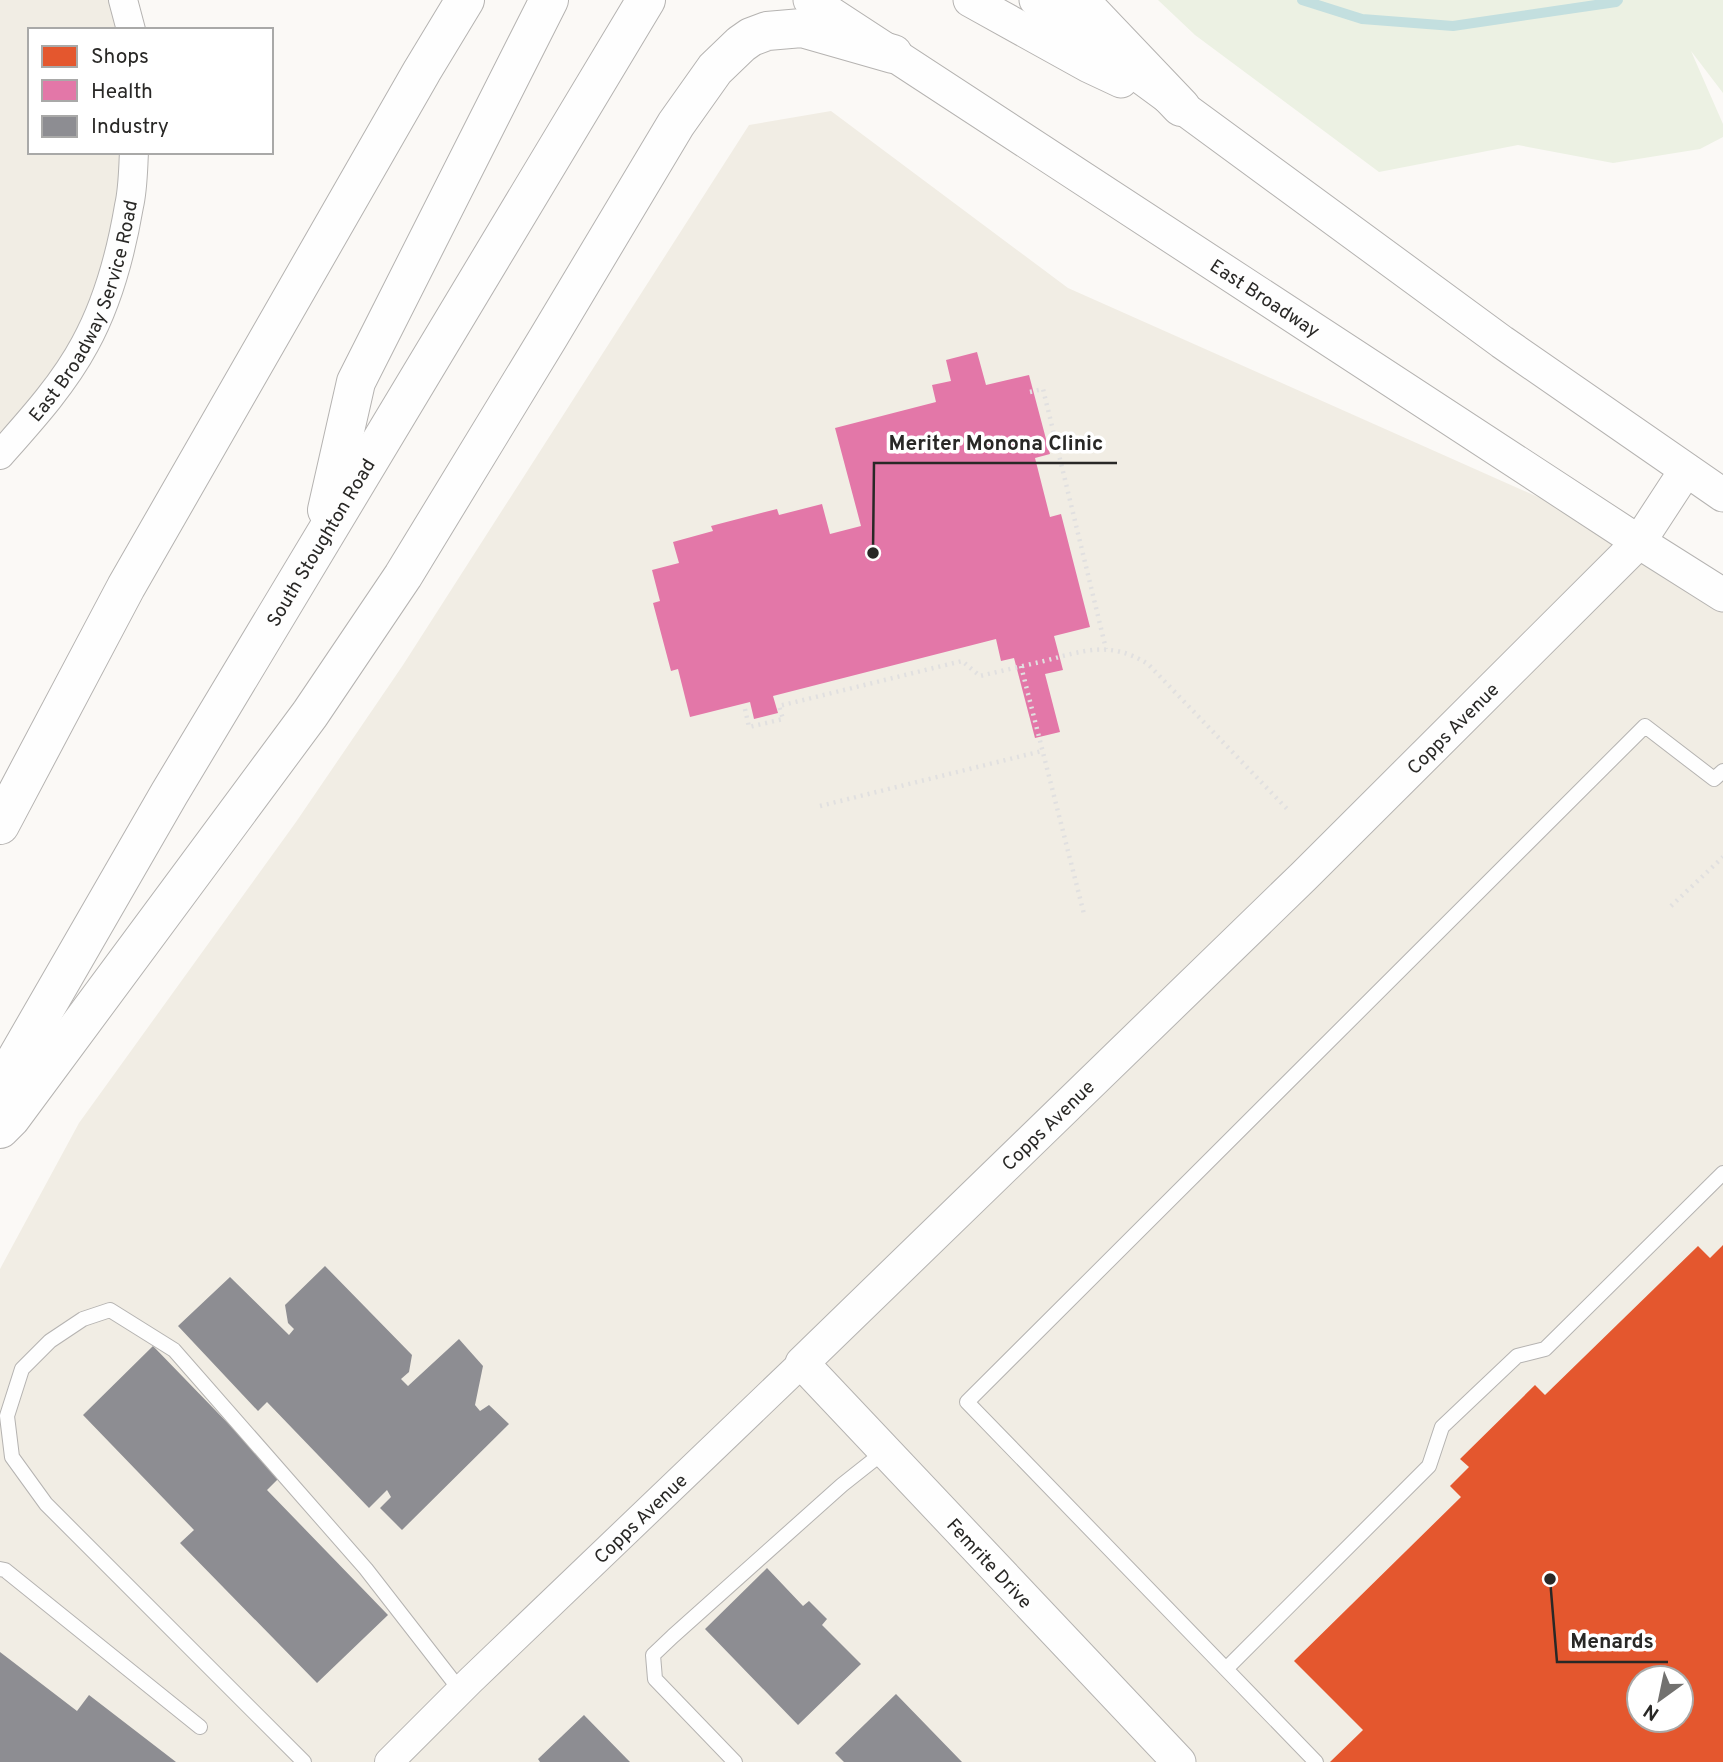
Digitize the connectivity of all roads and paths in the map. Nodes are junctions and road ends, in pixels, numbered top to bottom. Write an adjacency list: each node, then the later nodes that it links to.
1 (123, 0): 10 (street)
2 (445, 0): 12 (main road)
3 (465, 0): 12 (main road)
4 (549, 0): 20 (main road)
5 (646, 0): 20 (main road, South Stoughton Road)
6 (810, 0): 11 (street, East Broadway)
7 (970, 0): 13 (street)
8 (1036, 0): 13 (street)
9 (1079, 0): 13 (main road)
10 (130, 28)
11 (893, 54): 19 (street, East Broadway); 34 (main road)
12 (422, 71): 29 (main road)
13 (1181, 107): 17 (street)
14 (134, 154): 16 (street, East Broadway Service Road)
15 (1030, 392): 22 (path)
16 (0, 454)
17 (1686, 470): 18 (street); 19 (street, Copps Avenue)
18 (1723, 495)
19 (1639, 542): 21 (street, East Broadway); 36 (street, Copps Avenue)
20 (318, 546): 33 (main road, South Stoughton Road)
21 (1723, 595)
22 (1106, 649): 23 (path); 28 (path)
23 (1021, 666): 24 (path); 25 (path)
24 (745, 709)
25 (1042, 751): 27 (path); 32 (path)
26 (1723, 771): 39 (lane)
27 (820, 806)
28 (1289, 811)
29 (0, 825)
30 (1723, 857): 31 (path)
31 (1671, 906)
32 (1084, 914)
33 (0, 1087)
34 (0, 1129)
35 (1723, 1173): 39 (lane)
36 (802, 1363): 37 (street, Femrite Drive); 40 (street, Copps Avenue)
37 (885, 1451): 44 (lane); 45 (street, Femrite Drive)
38 (0, 1569): 41 (lane)
39 (1226, 1669): 46 (lane)
40 (460, 1690): 42 (lane); 43 (street, Copps Avenue)
41 (200, 1727)
42 (304, 1762)
43 (389, 1762)
44 (735, 1762)
45 (1180, 1762)
46 (1316, 1762)

